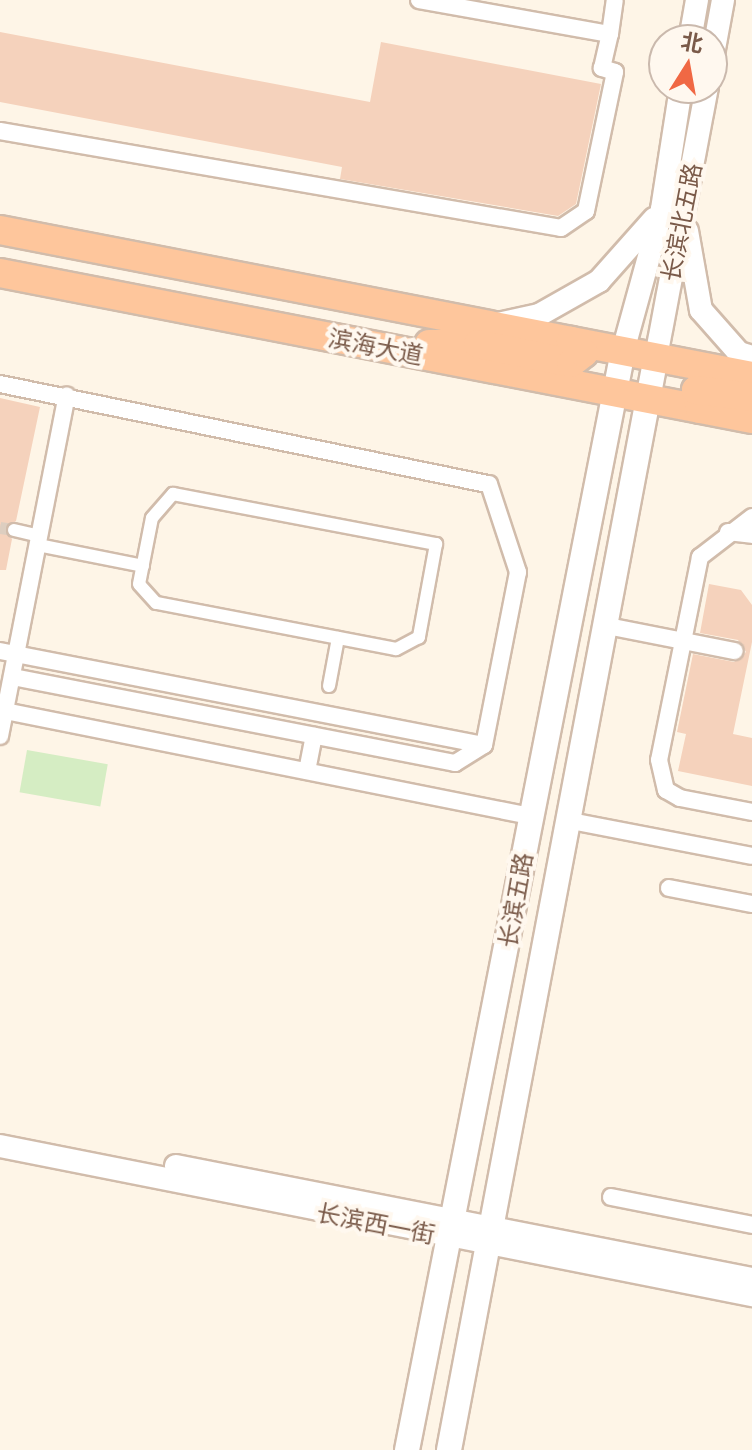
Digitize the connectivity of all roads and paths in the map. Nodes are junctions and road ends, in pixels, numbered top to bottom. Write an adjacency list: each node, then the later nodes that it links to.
1 (419, 0): 7 (street)
2 (615, 0): 7 (street)
3 (697, 0): 5 (street)
4 (723, 0): 6 (street)
5 (693, 24)
6 (719, 24)
7 (610, 34): 10 (street)
8 (680, 104): 11 (street, 长滨北五路)
9 (703, 104): 11 (street, 长滨北五路)
10 (0, 131)
11 (673, 210): 14 (street); 17 (street, 长滨北五路); 18 (street, 长滨北五路); 19 (street)
12 (0, 230): 14 (highway, 滨海大道)
13 (0, 273): 16 (highway, 滨海大道)
14 (492, 325): 15 (highway, 滨海大道)
15 (571, 341): 16 (highway); 17 (highway, 滨海大道)
16 (368, 345): 22 (highway, 滨海大道)
17 (623, 351): 18 (highway, 滨海大道); 22 (main road, 长滨五路)
18 (656, 357): 20 (highway, 滨海大道); 25 (main road, 长滨五路)
19 (752, 357)
20 (752, 376)
21 (0, 384): 23 (street)
22 (613, 393): 25 (highway, 滨海大道); 28 (main road, 长滨五路)
23 (67, 396): 34 (street); 46 (street)
24 (752, 397): 26 (highway)
25 (647, 399): 26 (highway, 滨海大道); 29 (main road, 长滨五路)
26 (700, 409): 27 (highway, 滨海大道)
27 (752, 419)
28 (597, 464): 29 (main road); 49 (main road, 长滨五路)
29 (633, 474): 36 (main road, 长滨五路)
30 (752, 517): 32 (street)
31 (14, 530): 34 (street)
32 (728, 532): 33 (street); 38 (street)
33 (752, 535)
34 (38, 540): 35 (street); 40 (street)
35 (143, 566): 37 (street); 37 (street)
36 (607, 626): 38 (street); 50 (main road, 长滨五路)
37 (338, 638): 42 (street)
38 (683, 640): 39 (street); 48 (street)
39 (735, 651)
40 (8, 653): 41 (street); 46 (street)
41 (12, 677): 43 (street); 45 (street)
42 (329, 686)
43 (2, 711): 44 (street); 47 (street)
44 (0, 736)
45 (314, 736): 46 (street); 47 (street)
46 (484, 745)
47 (307, 771): 49 (street)
48 (752, 812)
49 (530, 816): 58 (main road, 长滨五路)
50 (571, 821): 51 (street); 59 (main road, 长滨五路)
51 (752, 856)
52 (669, 888): 53 (street)
53 (752, 904)
54 (0, 1131): 58 (street, 长滨西一街)
55 (0, 1146): 58 (street, 长滨西一街)
56 (611, 1197): 57 (street)
57 (752, 1225)
58 (454, 1229): 59 (street, 长滨西一街); 62 (main road, 长滨五路)
59 (490, 1236): 60 (street, 长滨西一街); 61 (street, 长滨西一街); 63 (main road, 长滨五路)
60 (752, 1279)
61 (752, 1295)
62 (407, 1450)
63 (449, 1450)

